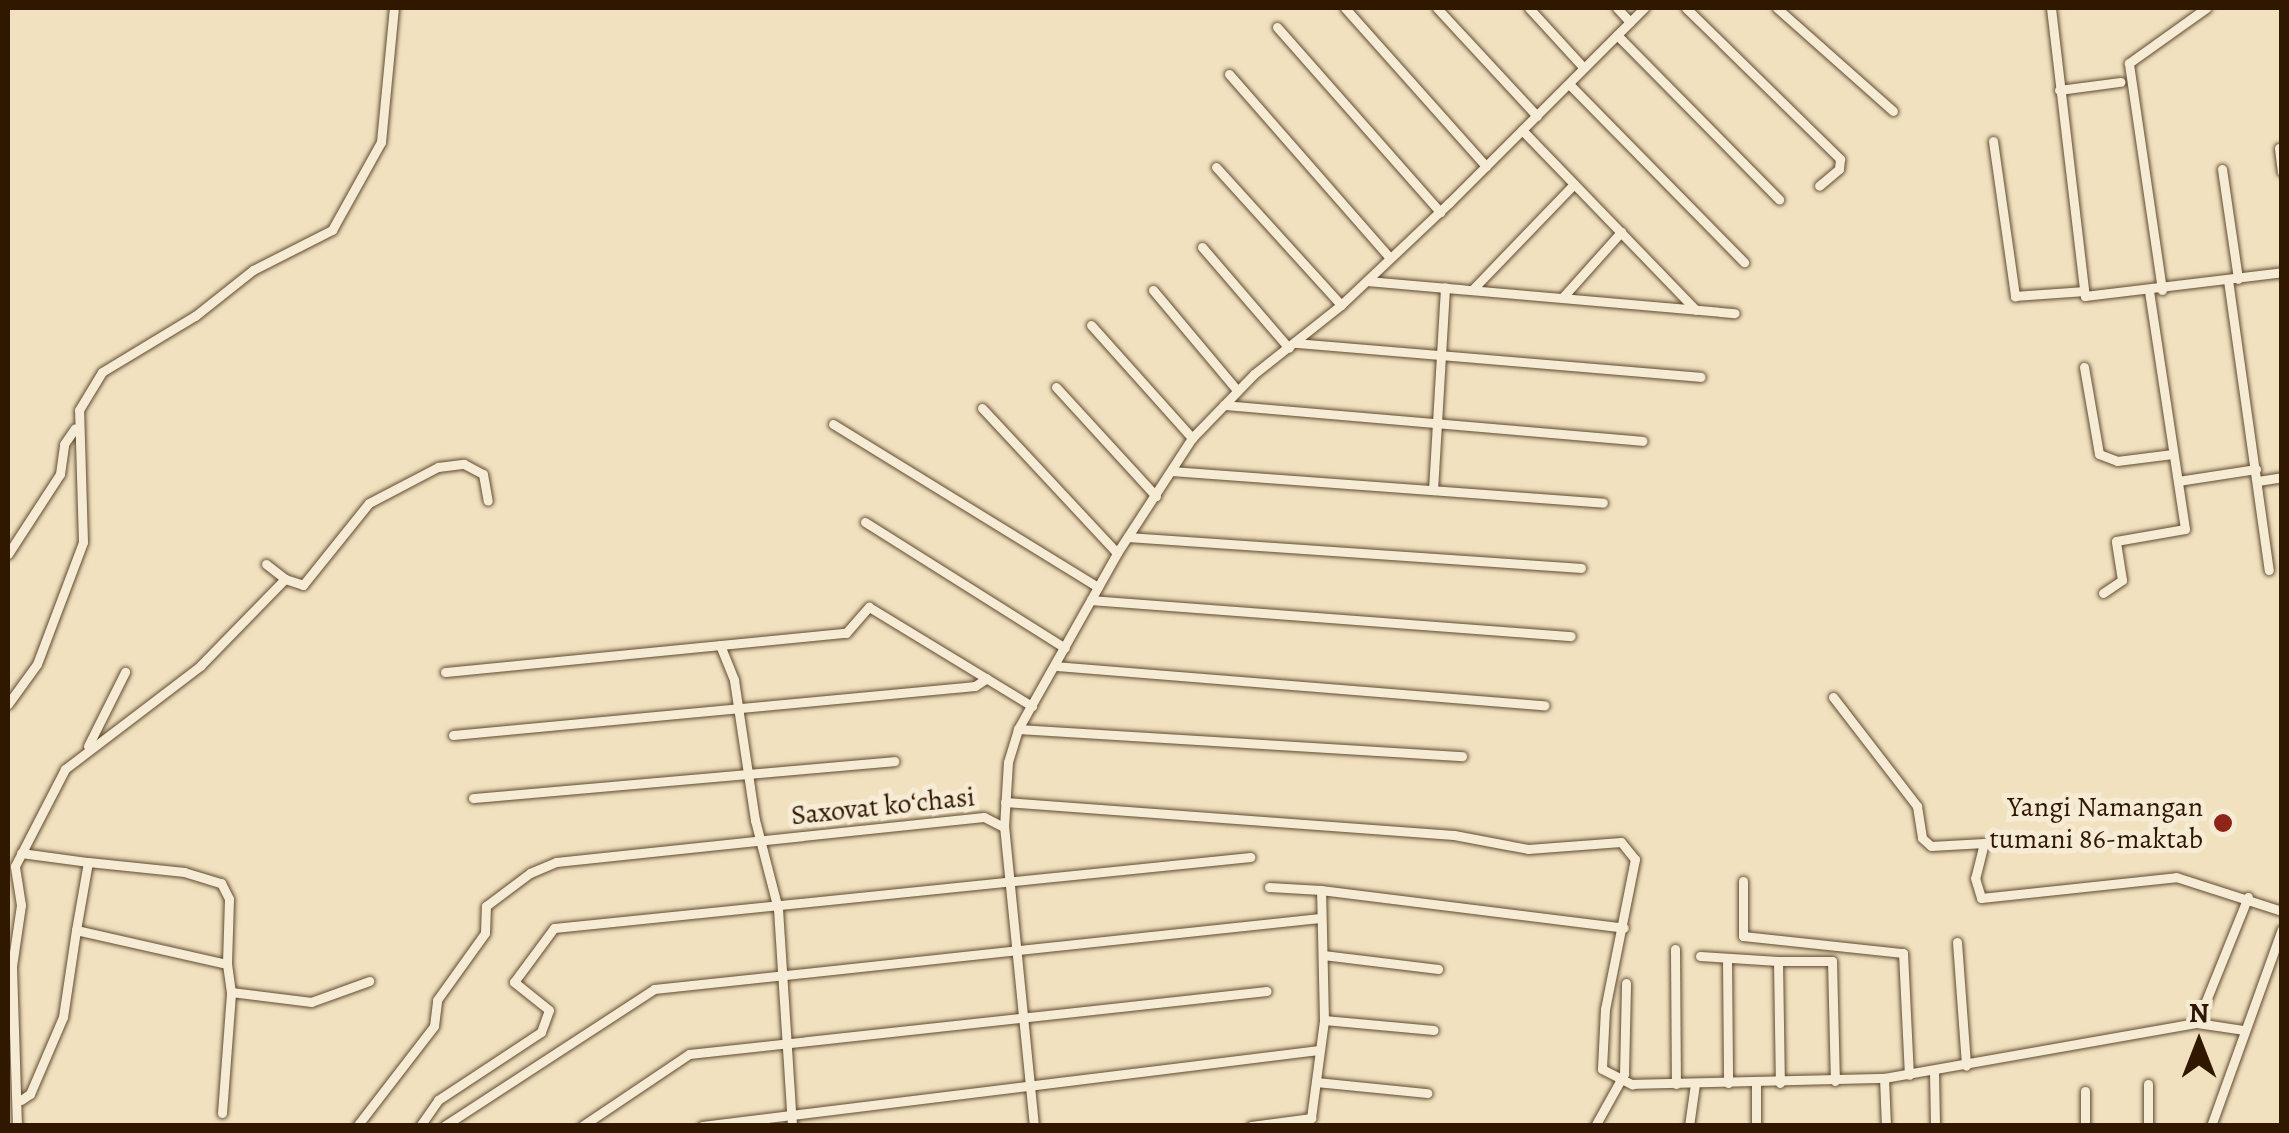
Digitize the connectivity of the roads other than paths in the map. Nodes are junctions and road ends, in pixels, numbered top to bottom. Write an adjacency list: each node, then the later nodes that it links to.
1 (394, 8): 60 (street)
2 (1345, 8): 24 (street)
3 (1437, 8): 20 (street)
4 (1529, 8): 14 (street)
5 (1617, 8): 11 (street)
6 (1644, 8): 11 (street)
7 (1686, 8): 29 (street)
8 (1777, 8): 19 (street)
9 (2050, 8): 18 (street)
10 (2206, 8): 42 (street)
11 (1630, 22): 13 (street)
12 (1278, 28): 31 (street)
13 (1618, 36): 14 (street); 30 (street)
14 (1584, 68): 17 (street)
15 (1228, 74): 34 (street)
16 (2120, 82): 18 (street)
17 (1569, 84): 20 (street); 35 (street)
18 (2059, 90): 43 (street)
19 (1893, 111)
20 (1537, 116): 21 (street)
21 (1522, 130): 24 (street); 28 (street)
22 (1994, 140): 43 (street)
23 (2279, 148): 27 (street)
24 (1486, 166): 31 (street)
25 (1216, 167): 46 (street)
26 (2222, 169): 38 (street)
27 (2282, 172)
28 (1574, 184): 32 (street); 41 (street)
29 (1819, 186)
30 (1779, 199)
31 (1440, 212): 34 (street)
32 (1621, 232): 45 (street); 47 (street)
33 (1202, 247): 50 (street)
34 (1390, 258): 37 (street)
35 (1744, 262)
36 (2282, 272): 38 (street)
37 (1367, 280): 39 (street); 46 (street)
38 (2233, 280): 42 (street); 64 (street)
39 (1445, 288): 41 (street); 51 (street)
40 (1153, 290): 55 (street)
41 (1472, 290): 45 (street)
42 (2162, 290): 44 (street)
43 (2084, 291): 44 (street)
44 (2149, 292): 63 (street)
45 (1562, 298): 47 (street)
46 (1341, 306): 50 (street)
47 (1696, 310): 48 (street)
48 (1735, 313)
49 (1091, 325): 61 (street)
50 (1292, 345): 51 (street); 55 (street)
51 (1441, 355): 53 (street); 59 (street)
52 (2084, 368): 63 (street)
53 (1701, 377)
54 (1056, 387): 70 (street)
55 (1237, 390): 56 (street)
56 (1224, 405): 59 (street); 61 (street)
57 (982, 408): 76 (street)
58 (833, 424): 81 (street)
59 (1436, 425): 62 (street); 69 (street)
60 (75, 428): 75 (street); 92 (street)
61 (1192, 438): 65 (street)
62 (1642, 441)
63 (2173, 454): 67 (street)
64 (2256, 469): 67 (street); 68 (street)
65 (1172, 471): 69 (street); 70 (street)
66 (2282, 478): 68 (street)
67 (2178, 480): 82 (street)
68 (2258, 481): 79 (street)
69 (1432, 490): 72 (street)
70 (1156, 496): 74 (street)
71 (488, 501): 80 (street)
72 (1603, 503)
73 (866, 522): 86 (street)
74 (1128, 537): 76 (street); 78 (street)
75 (8, 553)
76 (1117, 553): 81 (street)
77 (266, 564): 80 (street)
78 (1581, 568)
79 (2270, 570)
80 (284, 579): 98 (street)
81 (1098, 587): 83 (street)
82 (2103, 593)
83 (1091, 600): 84 (street); 86 (street)
84 (1571, 636)
85 (720, 645): 89 (street); 90 (street); 95 (street)
86 (1065, 648): 87 (street)
87 (1055, 666): 93 (street); 94 (street)
88 (125, 672): 98 (street)
89 (445, 672)
90 (987, 678): 94 (street); 95 (street)
91 (1833, 697): 115 (street)
92 (8, 704)
93 (1544, 705)
94 (1032, 706): 96 (street)
95 (734, 710): 97 (street); 101 (street)
96 (1018, 729): 99 (street); 103 (street)
97 (454, 735)
98 (86, 748): 106 (street)
99 (1462, 756)
100 (894, 760): 101 (street)
101 (746, 775): 102 (street); 105 (street)
102 (473, 798)
103 (1005, 802): 104 (street); 119 (street)
104 (1004, 827): 105 (street, Saxovat koʻchasi); 112 (street)
105 (764, 841): 116 (street); 163 (street, Saxovat koʻchasi)
106 (20, 853): 109 (street); 110 (street)
107 (8, 856): 110 (street)
108 (1250, 857): 112 (street)
109 (88, 862): 120 (street); 129 (street)
110 (15, 866): 159 (street)
111 (1743, 881): 145 (street)
112 (1007, 884): 116 (street); 124 (street)
113 (1269, 887): 114 (street)
114 (1321, 890): 118 (street); 119 (street)
115 (2248, 897): 117 (street); 138 (street)
116 (778, 910): 131 (street); 164 (street)
117 (2282, 911)
118 (1320, 918): 124 (street); 125 (street)
119 (1624, 928): 148 (street)
120 (76, 930): 129 (street); 159 (street)
121 (2282, 930): 140 (street)
122 (1957, 942): 143 (street)
123 (1675, 949): 153 (street)
124 (1012, 950): 131 (street); 136 (street)
125 (1323, 956): 130 (street); 137 (street)
126 (1700, 956): 127 (street)
127 (1727, 958): 128 (street); 151 (street)
128 (1778, 961): 149 (street); 152 (street)
129 (227, 964): 135 (street)
130 (1438, 969)
131 (781, 976): 141 (street); 165 (street)
132 (369, 981): 135 (street)
133 (1626, 983): 148 (street)
134 (1267, 991): 136 (street)
135 (231, 992): 161 (street)
136 (1020, 1016): 141 (street); 150 (street)
137 (1324, 1020): 139 (street); 142 (street)
138 (2197, 1023): 140 (street); 143 (street)
139 (1434, 1030)
140 (2244, 1030): 178 (street)
141 (785, 1044): 160 (street); 166 (street)
142 (1319, 1050): 147 (street); 150 (street)
143 (1966, 1066): 144 (street)
144 (1934, 1072): 145 (street); 175 (street)
145 (1909, 1075): 146 (street)
146 (1884, 1078): 149 (street); 174 (street)
147 (1316, 1082): 158 (street); 170 (street)
148 (1621, 1082): 153 (street); 171 (street)
149 (1835, 1082): 152 (street)
150 (1028, 1083): 160 (street); 169 (street)
151 (1728, 1083): 154 (street); 155 (street)
152 (1780, 1083): 155 (street)
153 (1676, 1084): 154 (street)
154 (1695, 1084): 172 (street)
155 (1756, 1084): 173 (street)
156 (2148, 1084): 177 (street)
157 (2085, 1091): 176 (street)
158 (1427, 1093)
159 (21, 1100): 162 (street)
160 (790, 1110): 167 (street); 168 (street)
161 (222, 1113)
162 (17, 1126)
163 (357, 1126)
164 (420, 1126)
165 (444, 1126)
166 (582, 1126)
167 (702, 1126)
168 (792, 1126)
169 (1034, 1126)
170 (1250, 1126)
171 (1596, 1126)
172 (1689, 1126)
173 (1756, 1126)
174 (1886, 1126)
175 (1936, 1126)
176 (2085, 1126)
177 (2148, 1126)
178 (2211, 1126)

